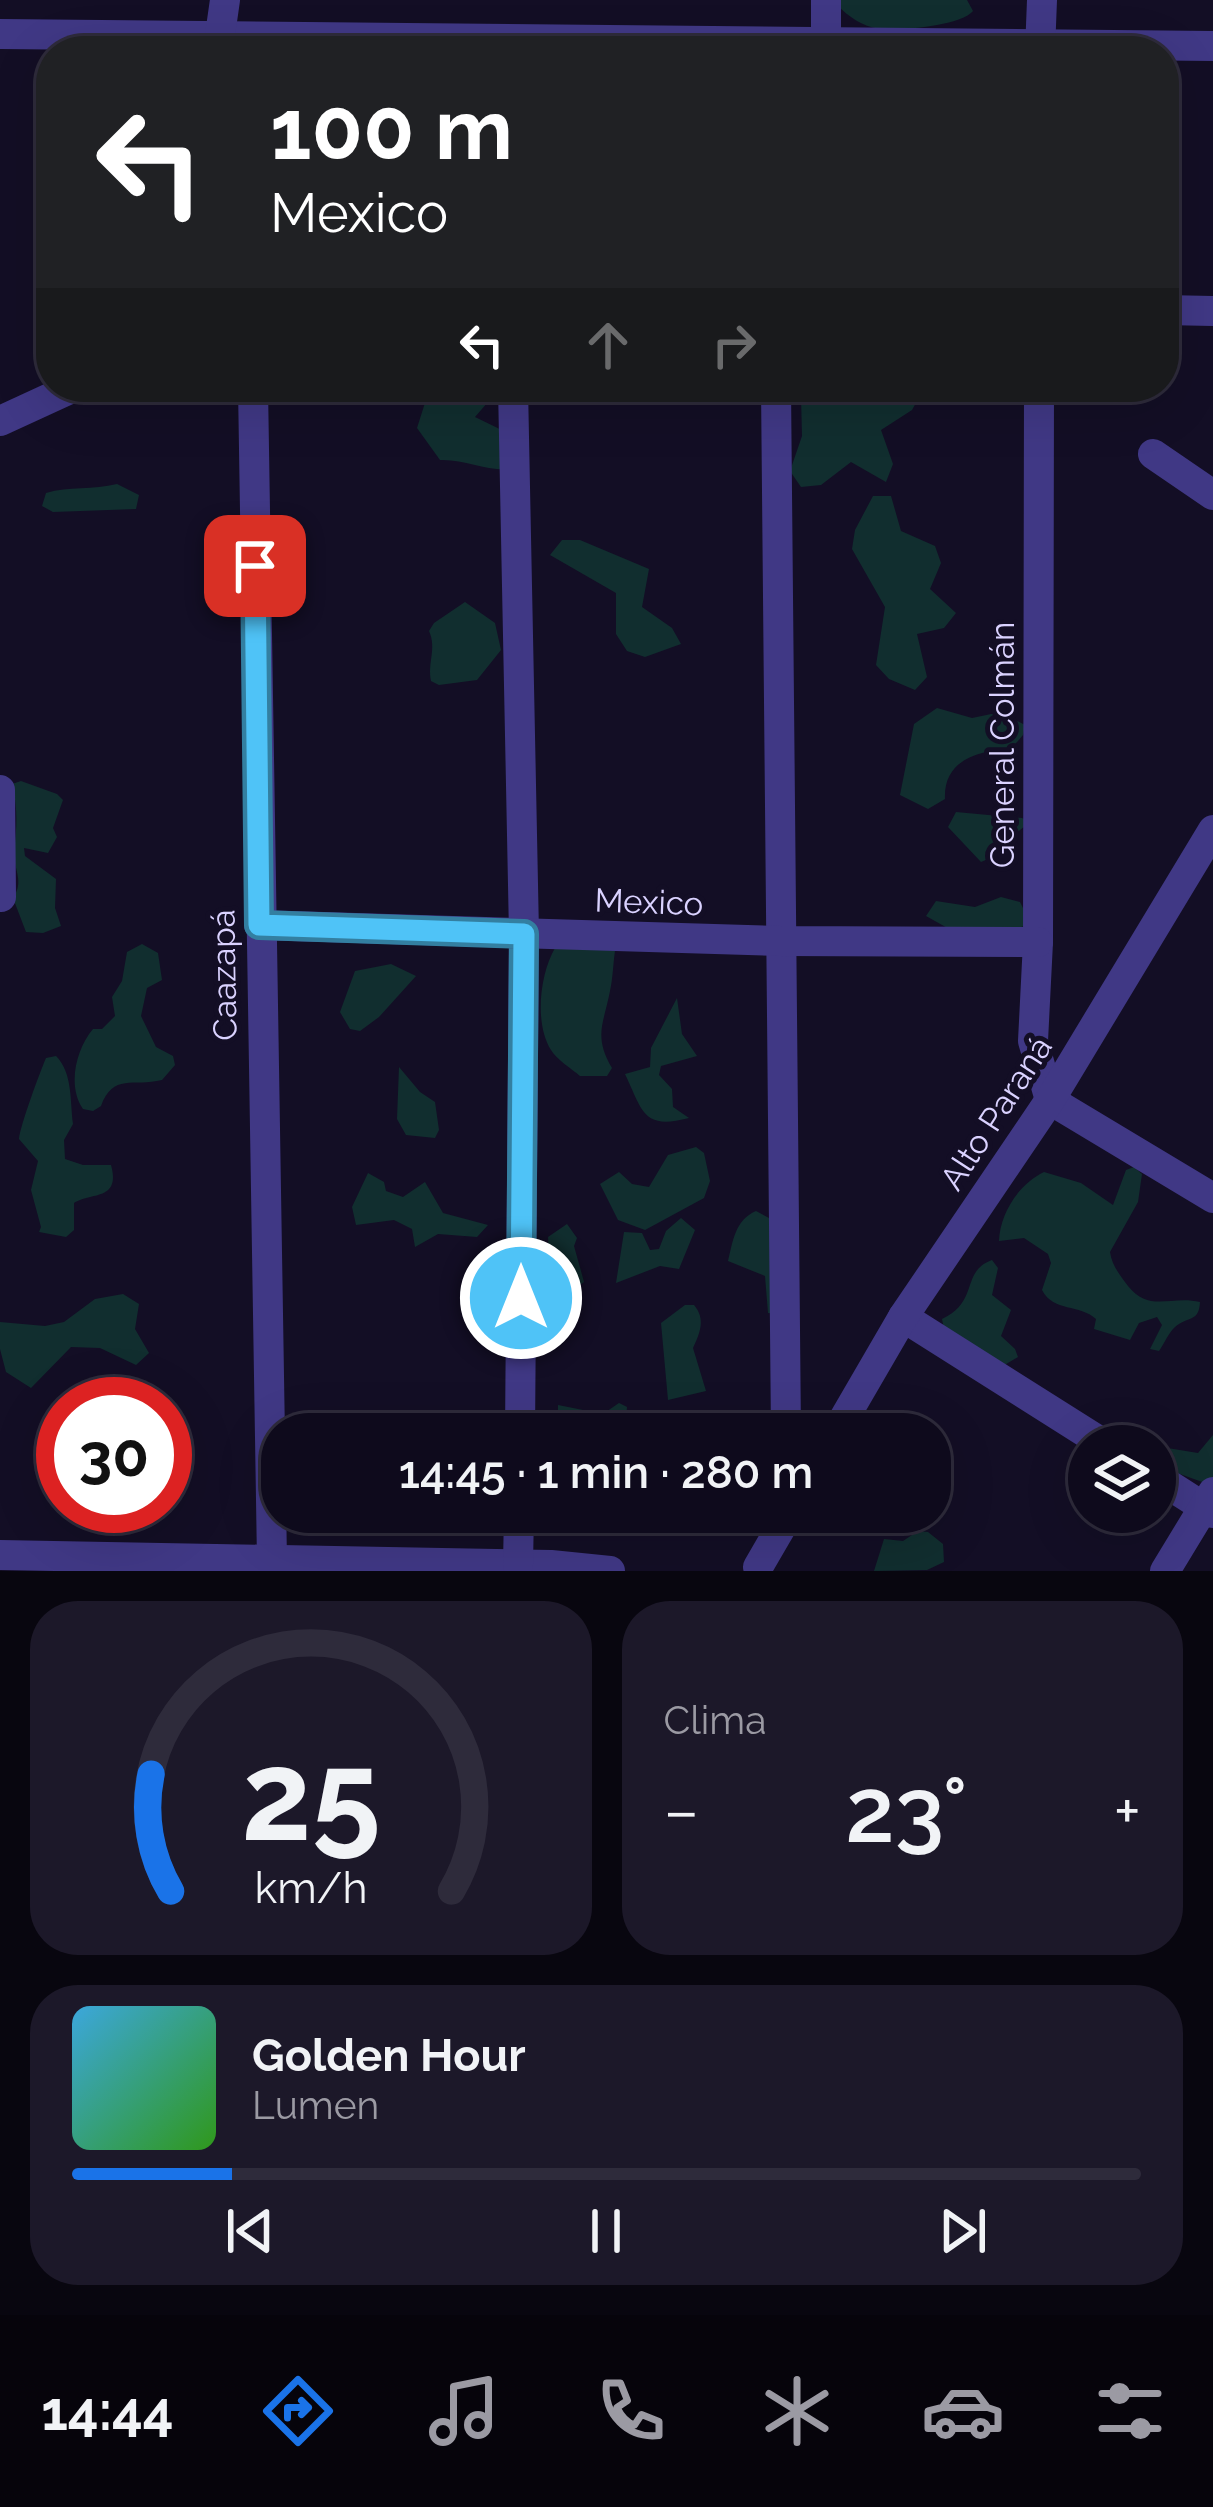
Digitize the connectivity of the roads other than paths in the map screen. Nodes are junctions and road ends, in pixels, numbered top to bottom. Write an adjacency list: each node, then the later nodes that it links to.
1 (225, 0): 6 (street)
2 (826, 0): 7 (street)
3 (1042, 0): 8 (street)
4 (0, 34): 5 (street)
5 (69, 36)
6 (238, 36)
7 (826, 36)
8 (1040, 36)
9 (1179, 46): 10 (street)
10 (1213, 46)
11 (1179, 310): 12 (street)
12 (1213, 311)
13 (41, 402): 18 (street)
14 (253, 402): 24 (street, Caazapá)
15 (513, 402): 25 (street)
16 (776, 402): 26 (street)
17 (1040, 402): 27 (street, General Colmán)
18 (0, 421)
19 (1153, 454): 20 (street)
20 (1213, 495)
21 (0, 790): 23 (street)
22 (1213, 830): 28 (street, Alto Paraná)
23 (1, 897)
24 (259, 925): 25 (street, Mexico); 40 (street, Caazapá)
25 (524, 934): 26 (street, Mexico); 31 (street)
26 (781, 941): 27 (street, Mexico); 32 (street)
27 (1038, 942): 28 (street, General Colmán)
28 (1050, 1100): 29 (street); 30 (street, Alto Paraná)
29 (1213, 1198)
30 (903, 1317): 33 (street, Alto Paraná); 34 (street)
31 (520, 1413)
32 (786, 1413)
33 (847, 1413)
34 (1074, 1425)
35 (1176, 1487): 36 (street)
36 (1210, 1504): 45 (street)
37 (519, 1533): 41 (street)
38 (778, 1533): 43 (street)
39 (16, 1561): 40 (street)
40 (283, 1565): 41 (street)
41 (518, 1565): 42 (street)
42 (551, 1568): 44 (street)
43 (756, 1570)
44 (610, 1571)
45 (1166, 1571)

